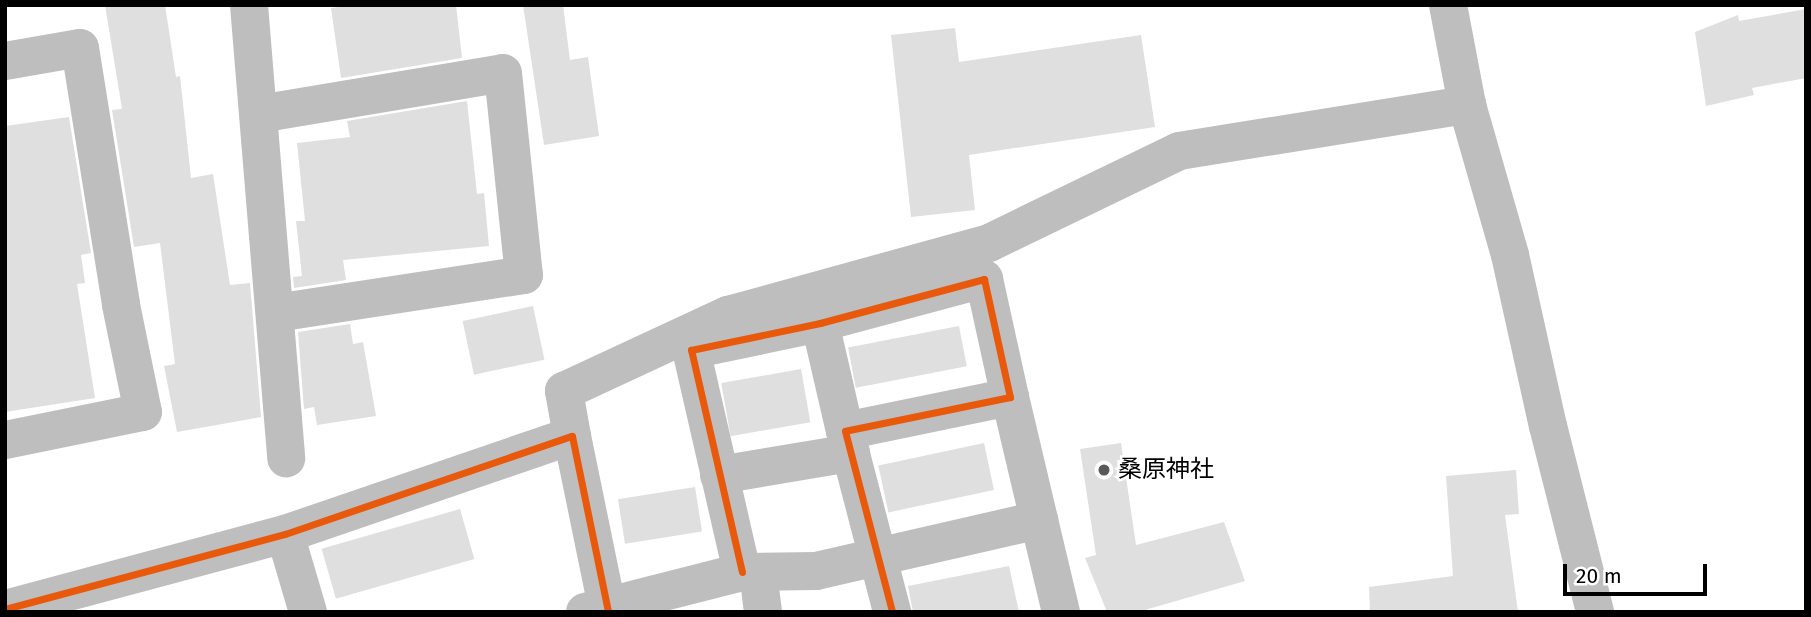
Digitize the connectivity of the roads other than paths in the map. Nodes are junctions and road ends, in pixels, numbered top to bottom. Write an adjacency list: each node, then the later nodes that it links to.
1 (248, 5): 5 (street)
2 (1448, 5): 4 (street)
3 (5, 61): 10 (street)
4 (1467, 105): 9 (street); 24 (street)
5 (259, 114): 6 (street); 6 (street)
6 (275, 313): 12 (street)
7 (820, 323): 8 (street); 11 (street); 13 (street)
8 (1010, 397): 11 (street); 14 (street)
9 (572, 436): 15 (street); 19 (street)
10 (5, 440)
11 (848, 442): 13 (street); 16 (street)
12 (286, 458)
13 (719, 475): 17 (street)
14 (1039, 520): 16 (street); 23 (street)
15 (285, 534): 18 (street); 20 (street)
16 (879, 556): 17 (street); 22 (street)
17 (750, 572): 19 (street); 21 (street)
18 (5, 609)
19 (599, 609)
20 (308, 612)
21 (762, 612)
22 (892, 612)
23 (1061, 612)
24 (1595, 612)

